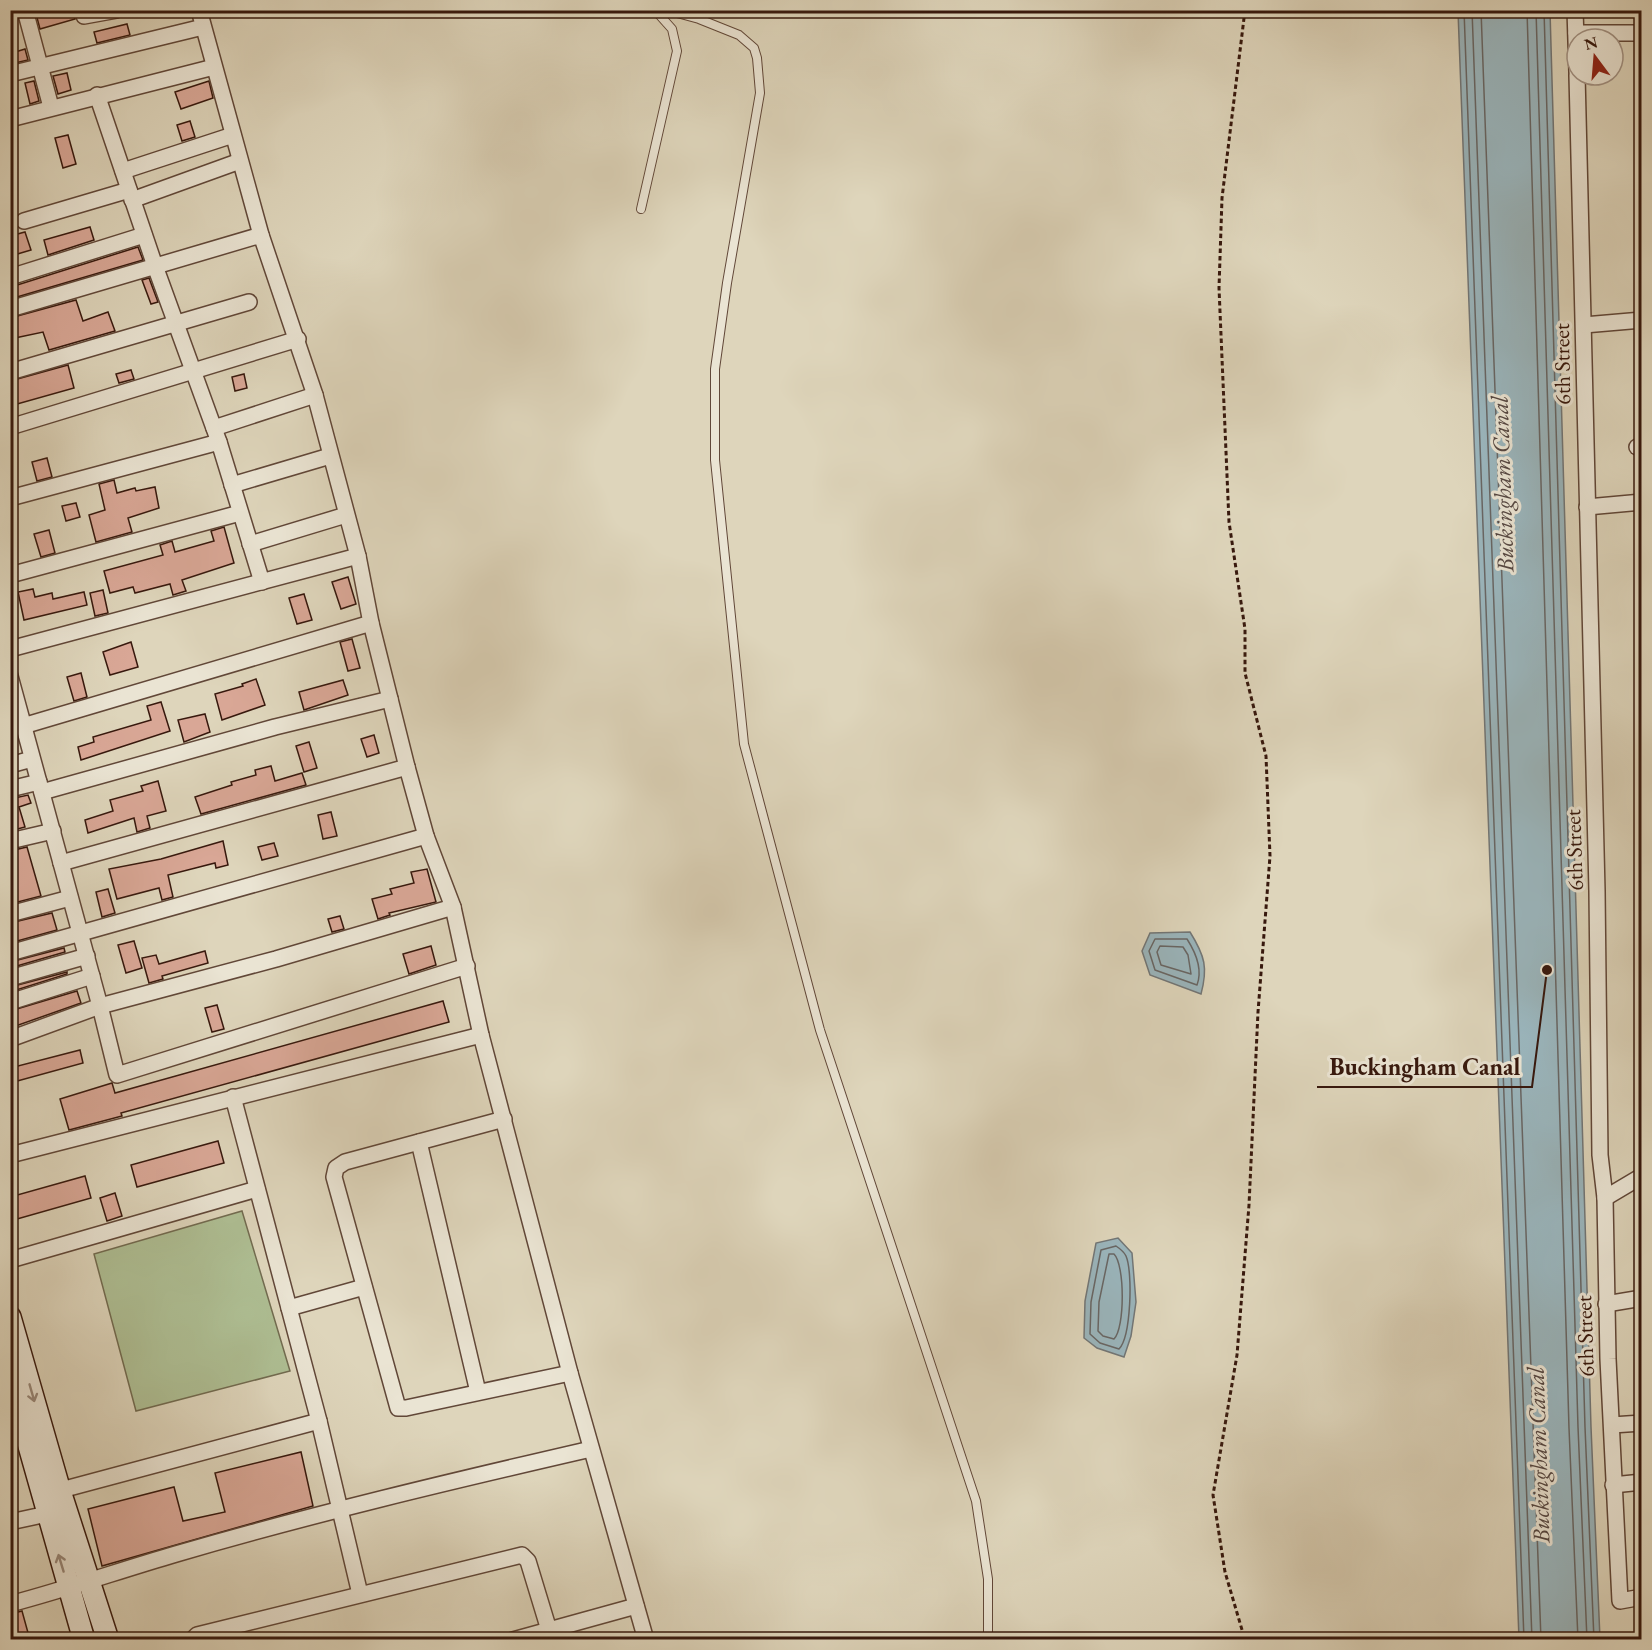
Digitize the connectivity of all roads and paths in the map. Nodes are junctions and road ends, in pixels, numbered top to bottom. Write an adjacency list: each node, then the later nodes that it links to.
1 (25, 10): 13 (street)
2 (82, 10): 3 (street)
3 (117, 10)
4 (199, 10): 9 (street)
5 (655, 10): 24 (lane)
6 (666, 10): 117 (lane)
7 (1245, 10): 118 (path)
8 (1575, 10): 10 (street, 6th Street)
9 (203, 27): 13 (street); 14 (street)
10 (1576, 27)
11 (1625, 33): 12 (street)
12 (1641, 33)
13 (41, 67): 15 (street); 18 (street)
14 (214, 67): 17 (street); 20 (street)
15 (10, 74)
16 (1577, 87): 34 (street, 6th Street)
17 (97, 95): 18 (street); 22 (street)
18 (51, 107): 19 (street)
19 (10, 119)
20 (233, 135): 21 (street); 22 (street)
21 (240, 160): 23 (street); 27 (street)
22 (123, 171): 23 (street)
23 (131, 195): 25 (street); 26 (street)
24 (641, 209)
25 (24, 221)
26 (144, 235): 28 (street); 29 (street)
27 (261, 235): 28 (street); 35 (street)
28 (154, 266): 31 (street); 33 (street)
29 (10, 277)
30 (249, 302): 33 (street)
31 (10, 309)
32 (1641, 320): 34 (street)
33 (175, 324): 36 (street); 37 (street)
34 (1584, 325): 45 (street, 6th Street)
35 (298, 339): 36 (street); 38 (street)
36 (192, 371): 39 (street); 40 (street)
37 (10, 372)
38 (315, 395): 40 (street); 41 (street)
39 (10, 427)
40 (217, 435): 42 (street); 43 (street)
41 (330, 456): 42 (street); 47 (street)
42 (232, 485): 46 (street)
43 (10, 498)
44 (1641, 502): 45 (street)
45 (1587, 507): 86 (street, 6th Street)
46 (240, 513): 48 (street); 50 (street)
47 (346, 515): 48 (street); 49 (street)
48 (250, 544): 51 (street)
49 (358, 556): 51 (street); 52 (street)
50 (10, 575)
51 (262, 582): 53 (street)
52 (371, 623): 56 (street); 57 (street)
53 (10, 649)
54 (10, 676): 55 (street)
55 (13, 694): 57 (street)
56 (390, 699): 60 (street); 61 (street)
57 (23, 726): 58 (street)
58 (32, 759): 59 (street); 61 (street)
59 (10, 765)
60 (407, 767): 64 (street); 66 (street)
61 (40, 787): 62 (street); 63 (street)
62 (10, 789)
63 (53, 831): 65 (street); 66 (street)
64 (426, 836): 68 (street); 70 (street)
65 (10, 841)
66 (61, 863): 67 (street)
67 (70, 898): 69 (street); 70 (street)
68 (453, 907): 73 (street); 77 (street)
69 (10, 914)
70 (80, 933): 71 (street); 72 (street)
71 (10, 953)
72 (87, 956): 74 (street); 75 (street)
73 (467, 966): 77 (street); 78 (street)
74 (92, 976): 76 (street); 77 (street)
75 (10, 978)
76 (10, 1002)
77 (100, 1006): 79 (street)
78 (481, 1035): 80 (street); 81 (street)
79 (10, 1040)
80 (233, 1097): 83 (street); 85 (street)
81 (504, 1119): 82 (street); 93 (street)
82 (418, 1142): 88 (street); 95 (street)
83 (10, 1155)
84 (1641, 1176): 86 (street)
85 (257, 1189): 87 (street); 91 (street)
86 (1605, 1198): 90 (street, 6th Street)
87 (10, 1260)
88 (364, 1287): 91 (street); 95 (street)
89 (1641, 1298): 90 (street)
90 (1606, 1304): 98 (street, 6th Street)
91 (289, 1308): 96 (street)
92 (10, 1317): 102 (main road, one-way to 102)
93 (570, 1373): 95 (street); 99 (street)
94 (10, 1379): 102 (main road)
95 (478, 1392)
96 (319, 1421): 102 (street); 103 (street)
97 (1641, 1423): 98 (street)
98 (1612, 1425): 101 (street, 6th Street)
99 (591, 1449): 103 (street); 110 (street)
100 (1641, 1482): 101 (street)
101 (1613, 1485): 108 (street, 6th Street)
102 (49, 1500): 104 (street); 105 (main road); 106 (main road, one-way to 102)
103 (339, 1510): 105 (street); 107 (street)
104 (10, 1522)
105 (92, 1582): 106 (street); 113 (main road)
106 (69, 1589): 109 (street); 112 (main road)
107 (360, 1594): 111 (street); 114 (street)
108 (1641, 1597)
109 (10, 1604)
110 (636, 1606): 111 (street); 116 (street)
111 (551, 1635): 115 (street)
112 (84, 1640)
113 (108, 1640)
114 (192, 1640)
115 (513, 1640)
116 (646, 1640)
117 (988, 1640)
118 (1245, 1640)

